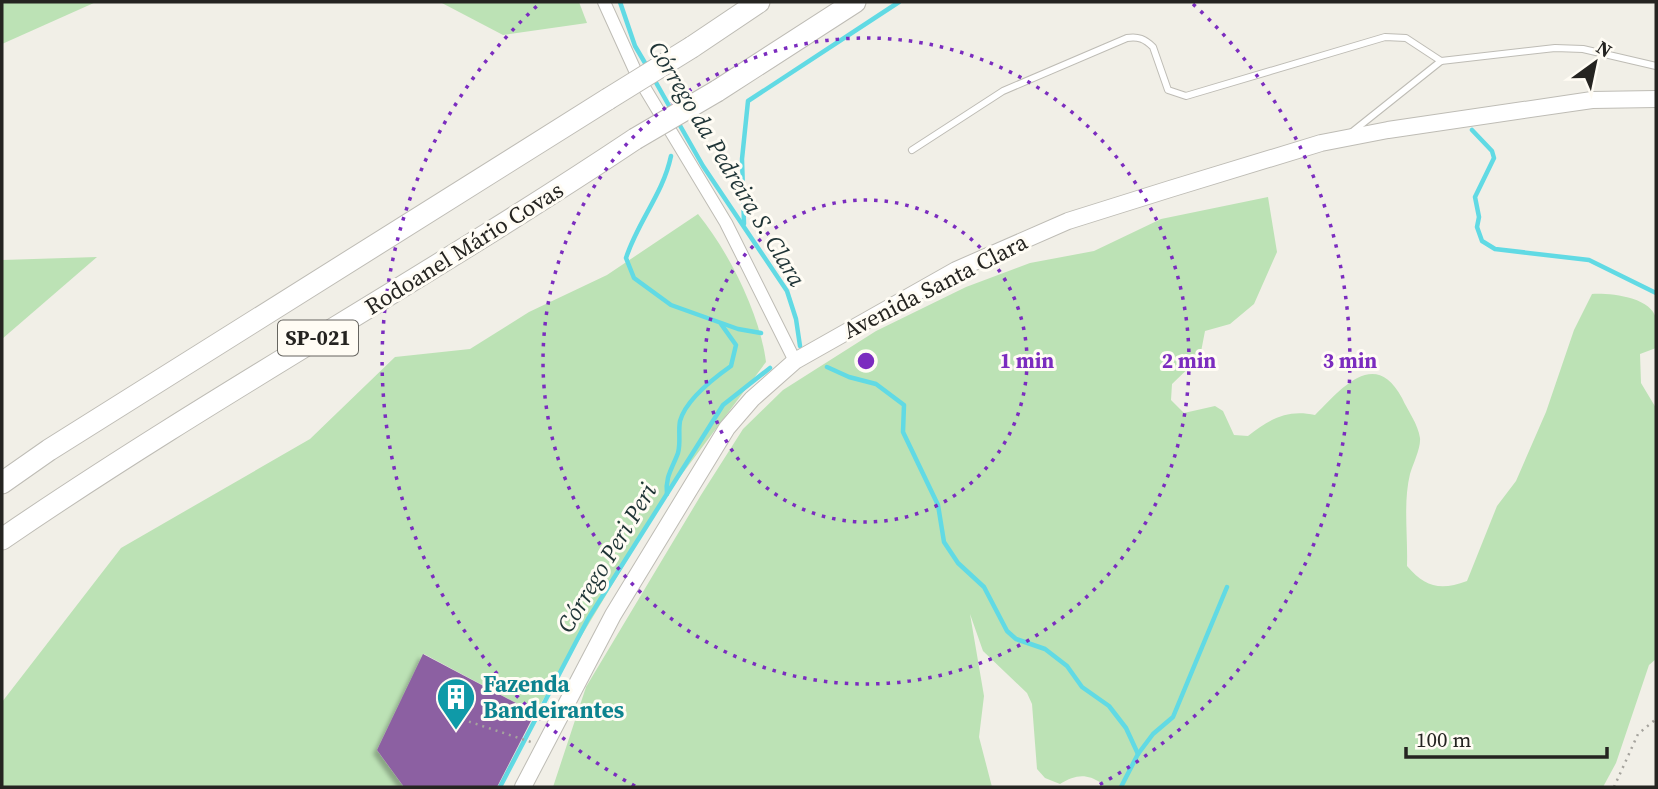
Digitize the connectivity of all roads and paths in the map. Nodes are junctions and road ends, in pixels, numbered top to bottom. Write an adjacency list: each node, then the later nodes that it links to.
1 (604, 2): 9 (street)
2 (759, 2): 10 (highway, SP-021, bridge)
3 (855, 2): 11 (highway, Rodoanel Mário Covas / SP-021, bridge)
4 (1441, 61): 5 (lane); 7 (lane); 8 (lane)
5 (1656, 66)
6 (1656, 99): 7 (street, Avenida Santa Clara)
7 (1345, 138): 9 (street, Avenida Santa Clara)
8 (912, 150)
9 (795, 361): 15 (street, Avenida Santa Clara)
10 (2, 483)
11 (2, 539)
12 (450, 715): 14 (path)
13 (1656, 719): 16 (path)
14 (537, 744)
15 (523, 787)
16 (1614, 787)

